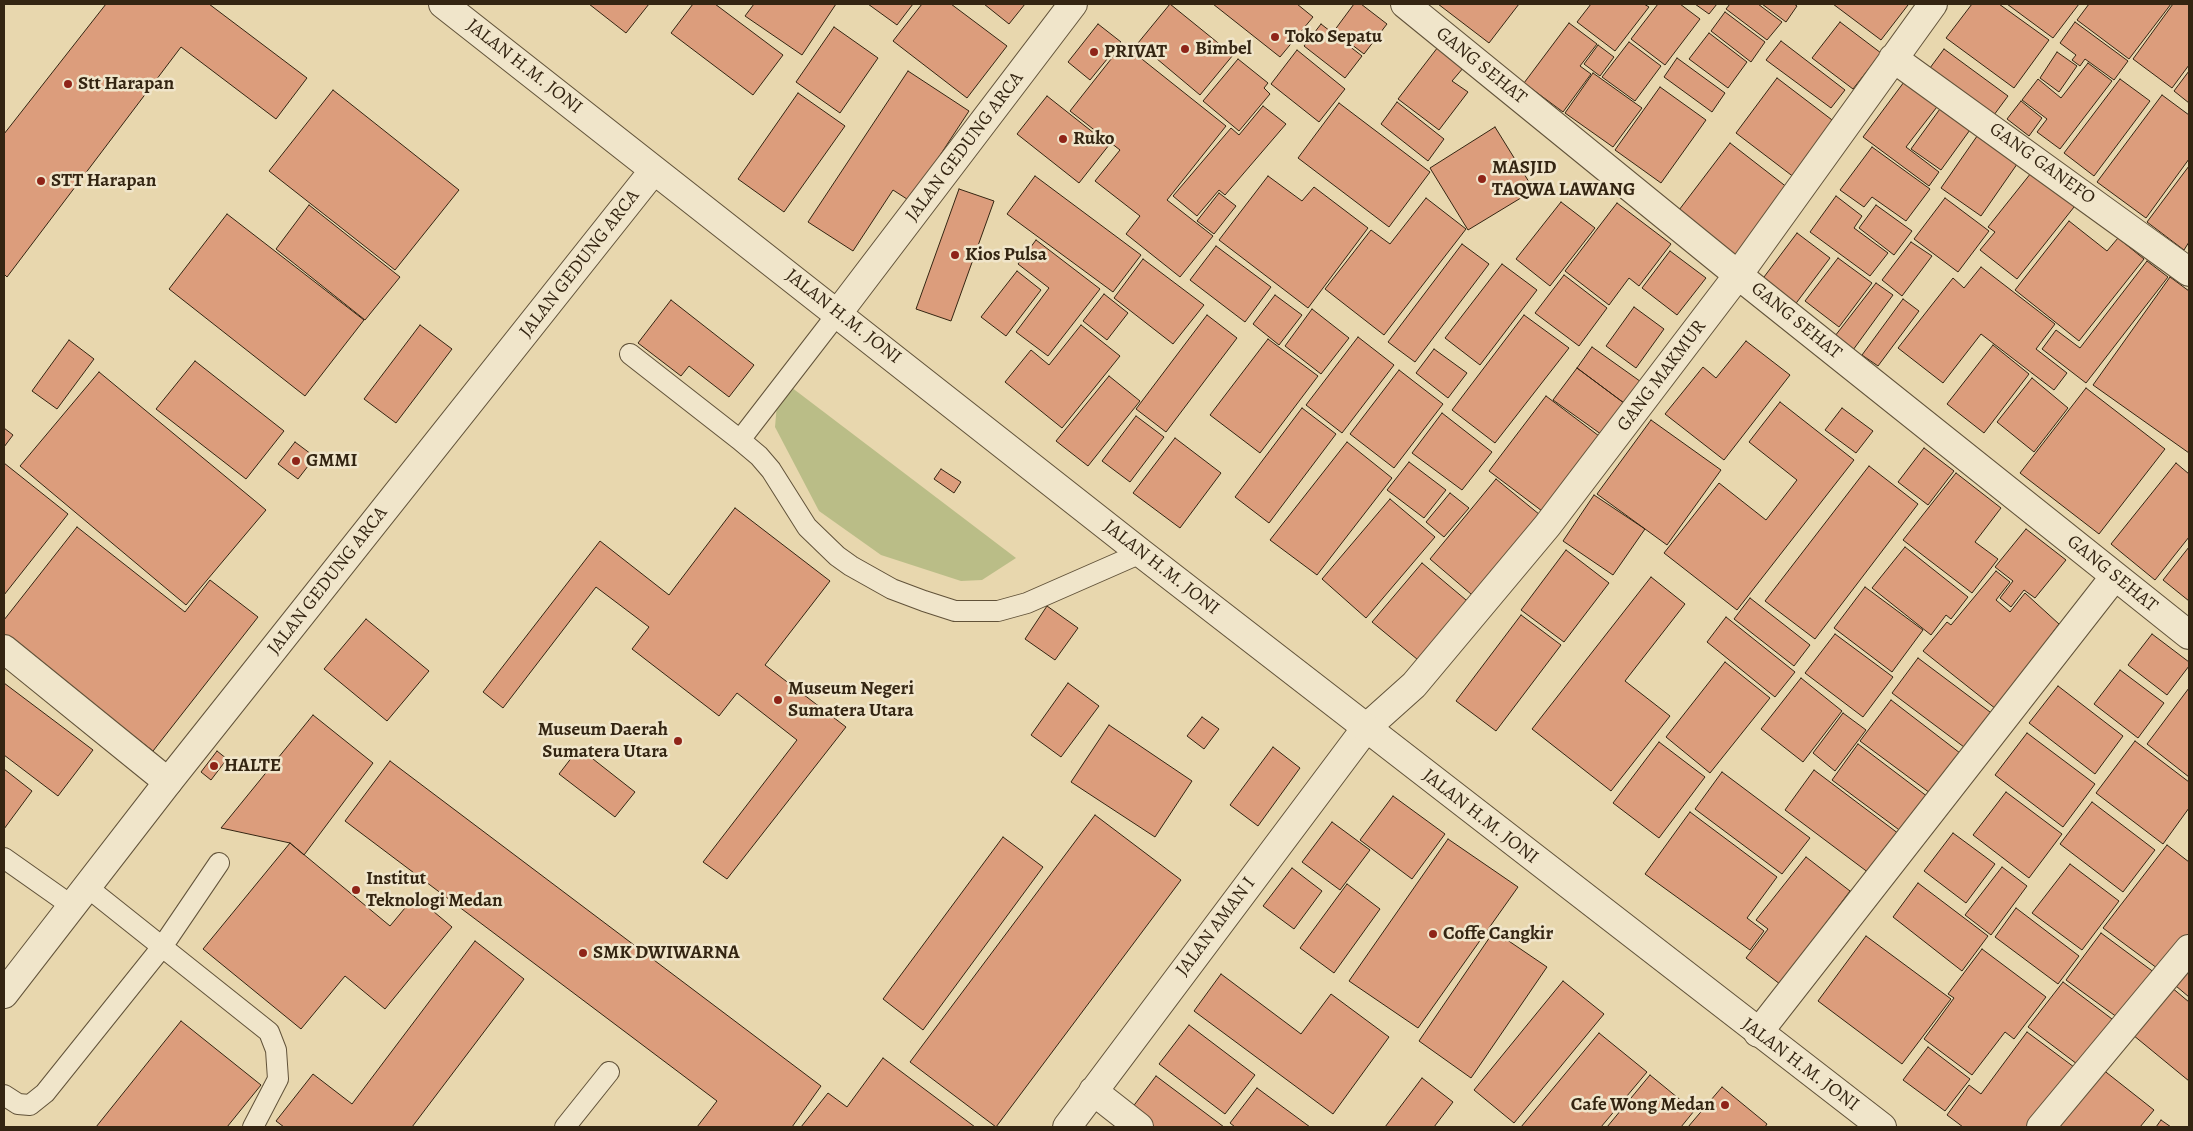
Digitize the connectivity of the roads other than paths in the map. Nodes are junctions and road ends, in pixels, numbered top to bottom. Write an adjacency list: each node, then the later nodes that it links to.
1 (443, 4): 6 (street, JALAN H.M. JONI)
2 (1074, 4): 9 (street, JALAN GEDUNG ARCA)
3 (1405, 4): 8 (street, GANG SEHAT)
4 (1933, 4): 5 (street, GANG MAKMUR)
5 (1893, 58): 7 (street, GANG GANEFO); 8 (street, GANG MAKMUR)
6 (654, 170): 9 (street, JALAN H.M. JONI); 17 (street, JALAN GEDUNG ARCA)
7 (2189, 272)
8 (1738, 275): 13 (street, GANG SEHAT); 16 (street, GANG MAKMUR)
9 (838, 313): 11 (lane); 12 (street, JALAN H.M. JONI)
10 (630, 354): 11 (lane)
11 (740, 440): 12 (lane)
12 (1142, 553): 16 (street, JALAN H.M. JONI)
13 (2115, 576): 14 (street, GANG SEHAT); 24 (street)
14 (2189, 634)
15 (4, 649): 17 (street)
16 (1366, 728): 24 (street, JALAN H.M. JONI); 26 (street, JALAN AMAN I)
17 (168, 782): 20 (street, JALAN GEDUNG ARCA)
18 (4, 858): 20 (lane)
19 (219, 863): 21 (lane)
20 (79, 897): 21 (lane); 23 (street, JALAN GEDUNG ARCA)
21 (162, 947): 27 (lane); 28 (lane)
22 (2189, 949): 33 (street)
23 (4, 994)
24 (1758, 1033): 32 (street, JALAN H.M. JONI)
25 (609, 1072): 29 (lane)
26 (1093, 1091): 30 (street, JALAN AMAN I); 31 (street)
27 (4, 1096)
28 (253, 1127)
29 (565, 1127)
30 (1067, 1127)
31 (1139, 1127)
32 (1882, 1127)
33 (2042, 1127)

